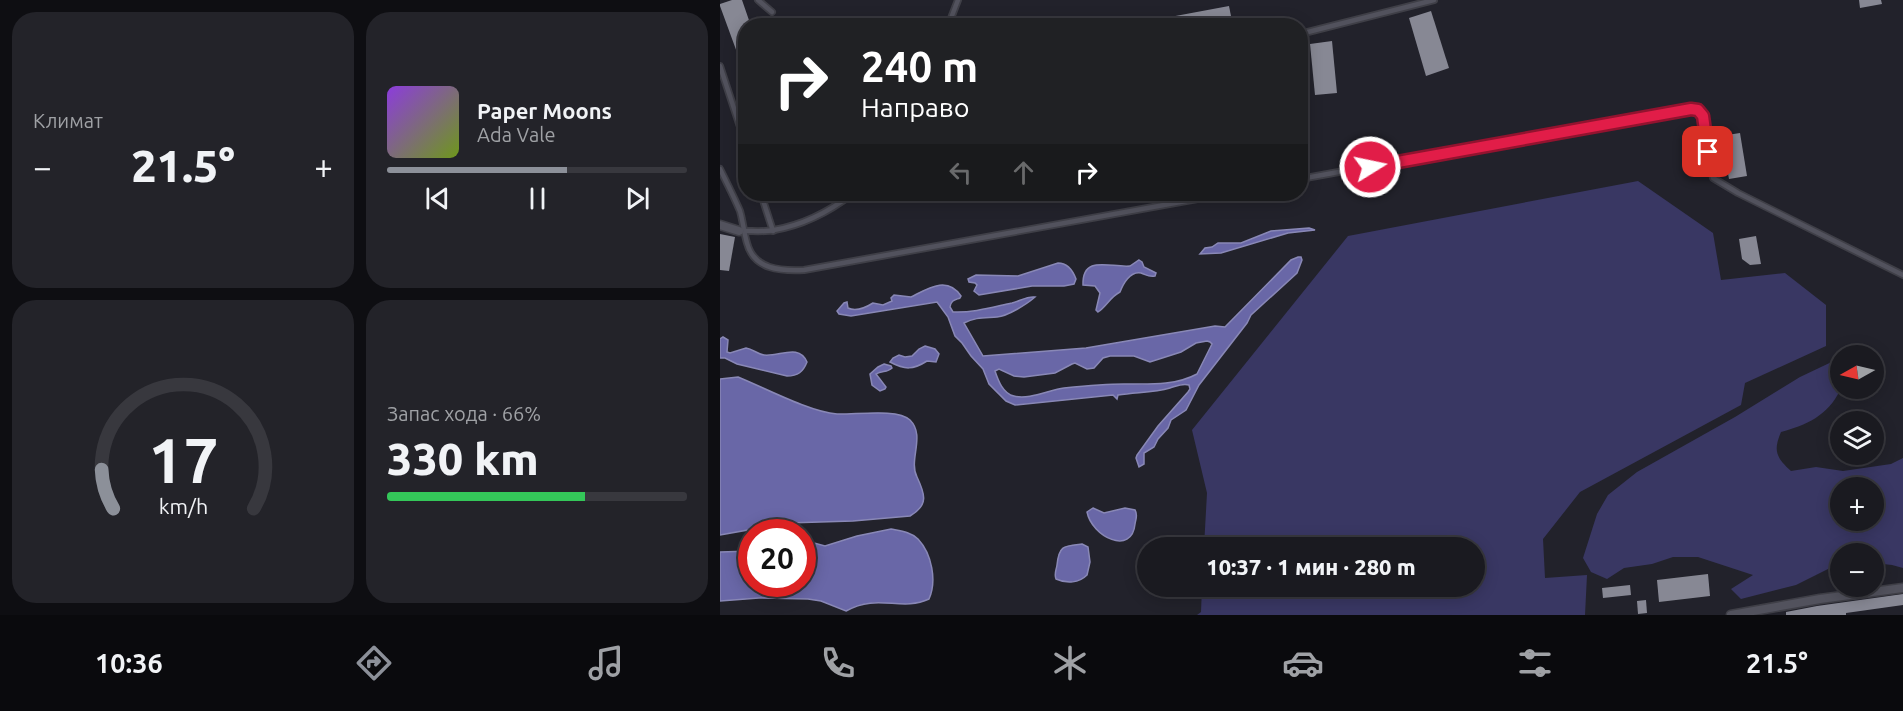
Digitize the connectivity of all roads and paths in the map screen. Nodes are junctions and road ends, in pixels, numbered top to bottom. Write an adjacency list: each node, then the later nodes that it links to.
1 (758, 0): 4 (lane)
2 (958, 0): 5 (lane)
3 (1434, 0): 6 (lane)
4 (772, 12)
5 (951, 18)
6 (1308, 32)
7 (720, 66): 8 (lane)
8 (738, 121)
9 (720, 169): 15 (lane)
10 (1308, 179): 17 (lane)
11 (763, 201): 16 (lane)
12 (842, 201): 16 (lane)
13 (1186, 201): 15 (lane)
14 (720, 225): 15 (street)
15 (742, 231): 16 (lane)
16 (773, 231)
17 (1903, 275)
18 (1903, 588): 19 (street)
19 (1731, 615)

